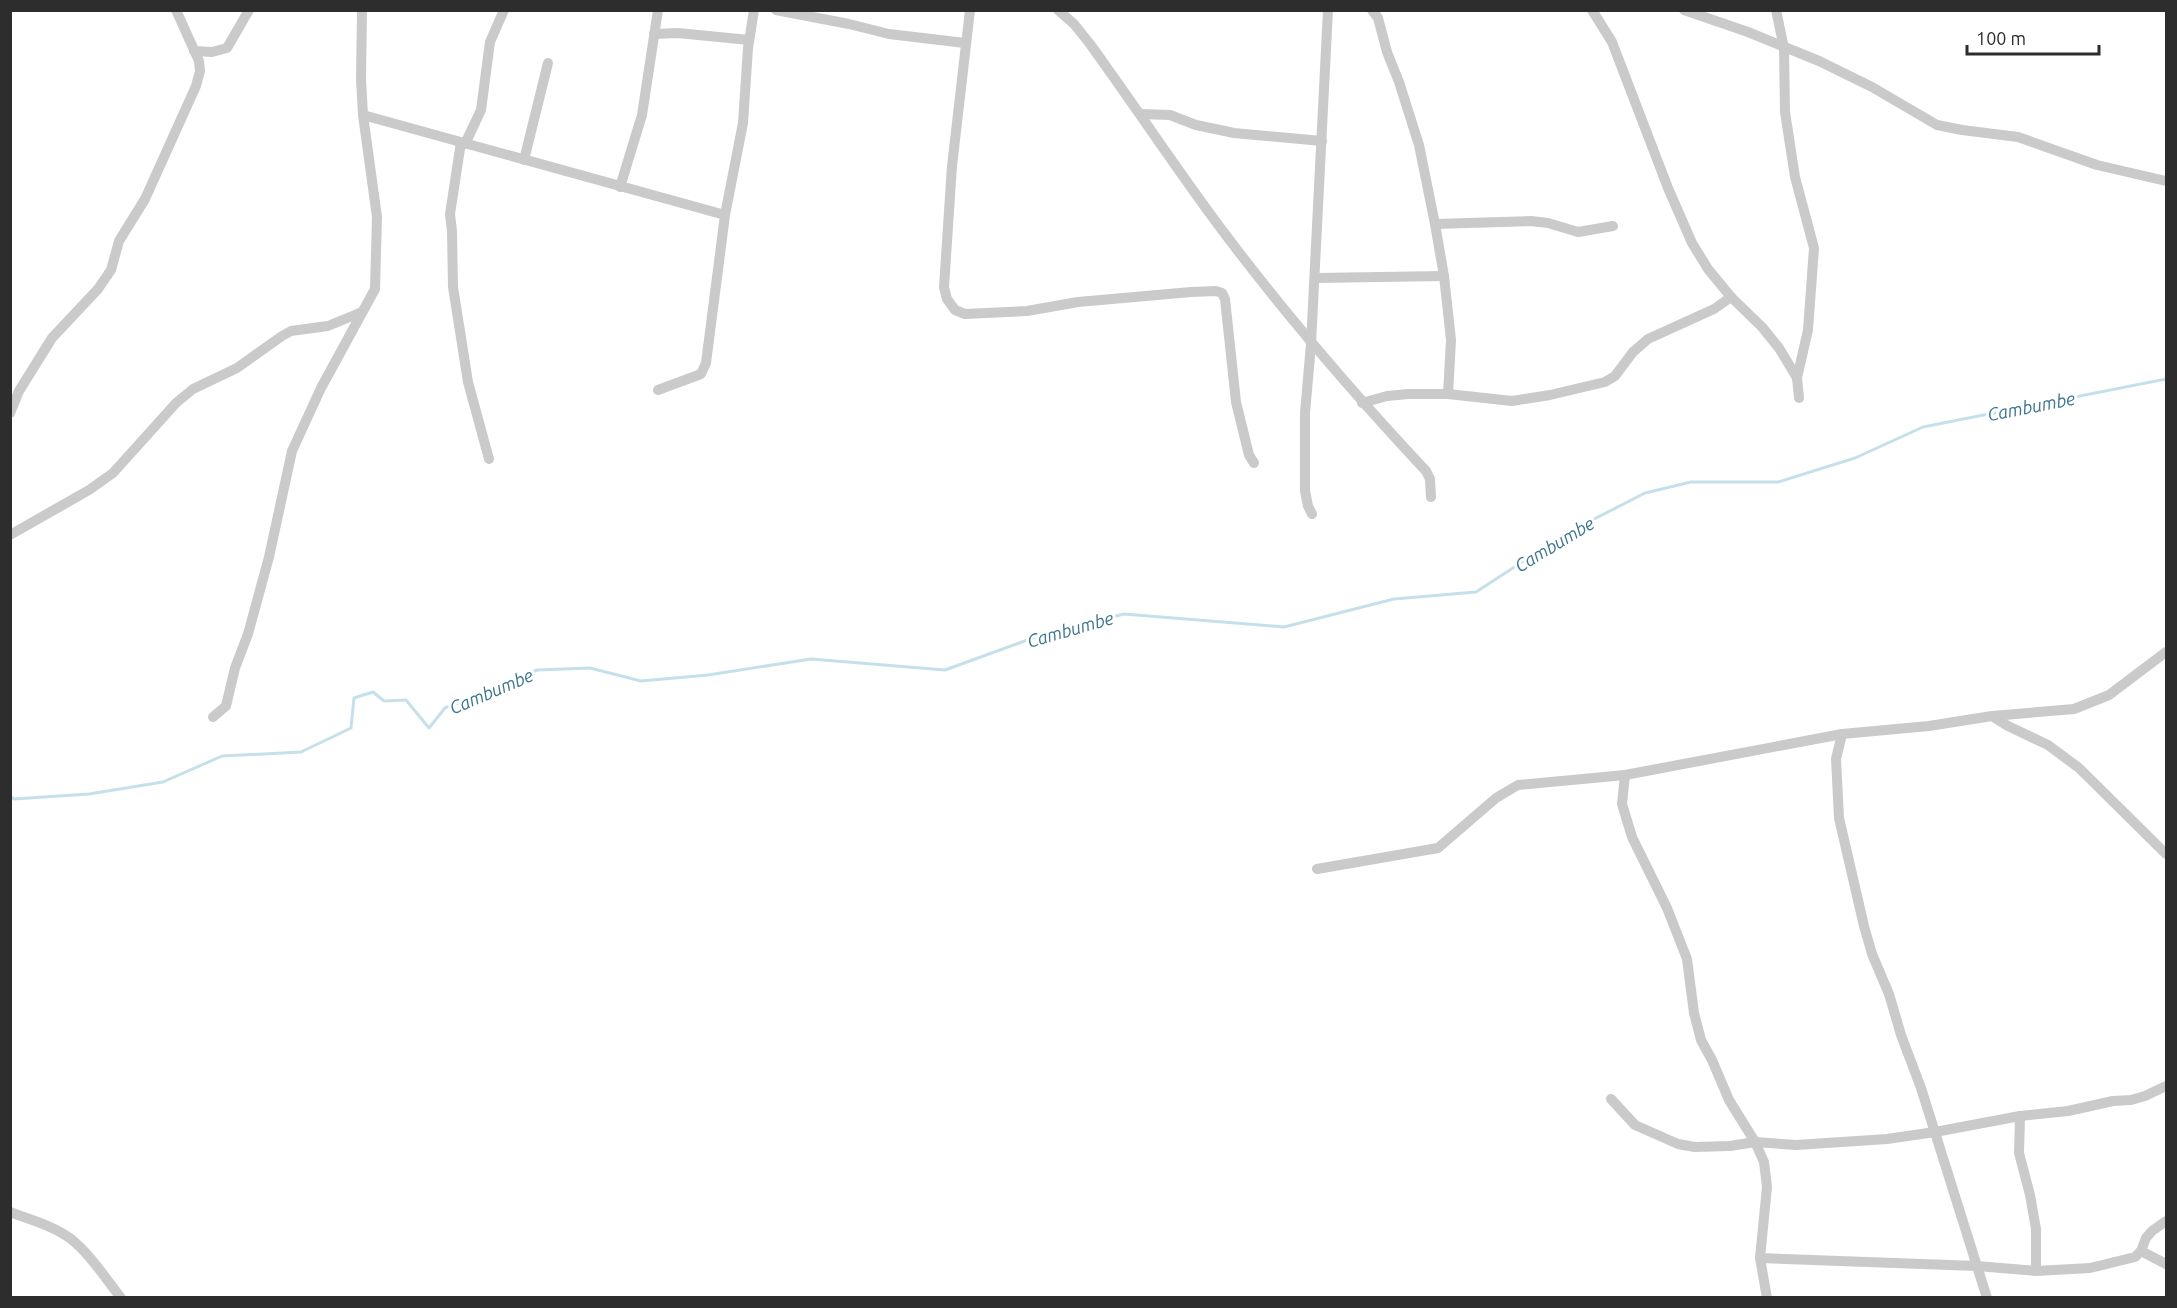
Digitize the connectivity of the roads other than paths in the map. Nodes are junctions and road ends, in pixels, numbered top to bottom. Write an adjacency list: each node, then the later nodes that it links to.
1 (176, 10): 19 (street)
2 (249, 10): 19 (street)
3 (362, 10): 22 (street)
4 (504, 10): 24 (street)
5 (658, 10): 15 (street)
6 (754, 10): 16 (street)
7 (776, 10): 17 (street)
8 (970, 10): 17 (street)
9 (1058, 10): 21 (street)
10 (1328, 10): 23 (street)
11 (1372, 10): 29 (street)
12 (1592, 10): 33 (street)
13 (1684, 10): 18 (street)
14 (1776, 10): 18 (street)
15 (654, 34): 16 (street); 27 (street)
16 (749, 40): 28 (street)
17 (965, 44): 43 (street)
18 (1784, 48): 26 (street); 36 (street)
19 (194, 51): 41 (street)
20 (548, 63): 25 (street)
21 (1140, 114): 23 (street); 35 (street)
22 (363, 115): 24 (street); 34 (street)
23 (1322, 141): 32 (street)
24 (463, 143): 25 (street); 42 (street)
25 (524, 160): 27 (street)
26 (2164, 181)
27 (620, 186): 28 (street)
28 (725, 215): 37 (street)
29 (1435, 225): 30 (street); 31 (street)
30 (1613, 226)
31 (1444, 276): 32 (street); 38 (street)
32 (1315, 278): 35 (street)
33 (1731, 297): 36 (street); 38 (street)
34 (362, 312): 46 (street); 49 (street)
35 (1311, 344): 40 (street); 45 (street)
36 (1797, 378): 39 (street)
37 (658, 390)
38 (1448, 394): 40 (street)
39 (1799, 398)
40 (1362, 403): 44 (street)
41 (10, 413)
42 (489, 459)
43 (1254, 463)
44 (1431, 497)
45 (1312, 514)
46 (10, 535)
47 (2166, 652): 48 (street)
48 (1992, 716): 50 (street); 52 (street)
49 (213, 717)
50 (1842, 734): 51 (street); 57 (street)
51 (1625, 775): 53 (street); 58 (street)
52 (2166, 854)
53 (1317, 869)
54 (2166, 1086): 56 (street)
55 (1611, 1099): 58 (street)
56 (2020, 1116): 57 (street); 65 (street)
57 (1935, 1132): 58 (street); 64 (street)
58 (1755, 1142): 62 (street)
59 (10, 1212): 66 (street)
60 (2166, 1221): 61 (street)
61 (2141, 1251): 63 (street); 65 (street)
62 (1760, 1258): 64 (street); 67 (street)
63 (2166, 1264)
64 (1977, 1266): 65 (street); 68 (street)
65 (2036, 1270)
66 (120, 1298)
67 (1767, 1298)
68 (1987, 1298)

